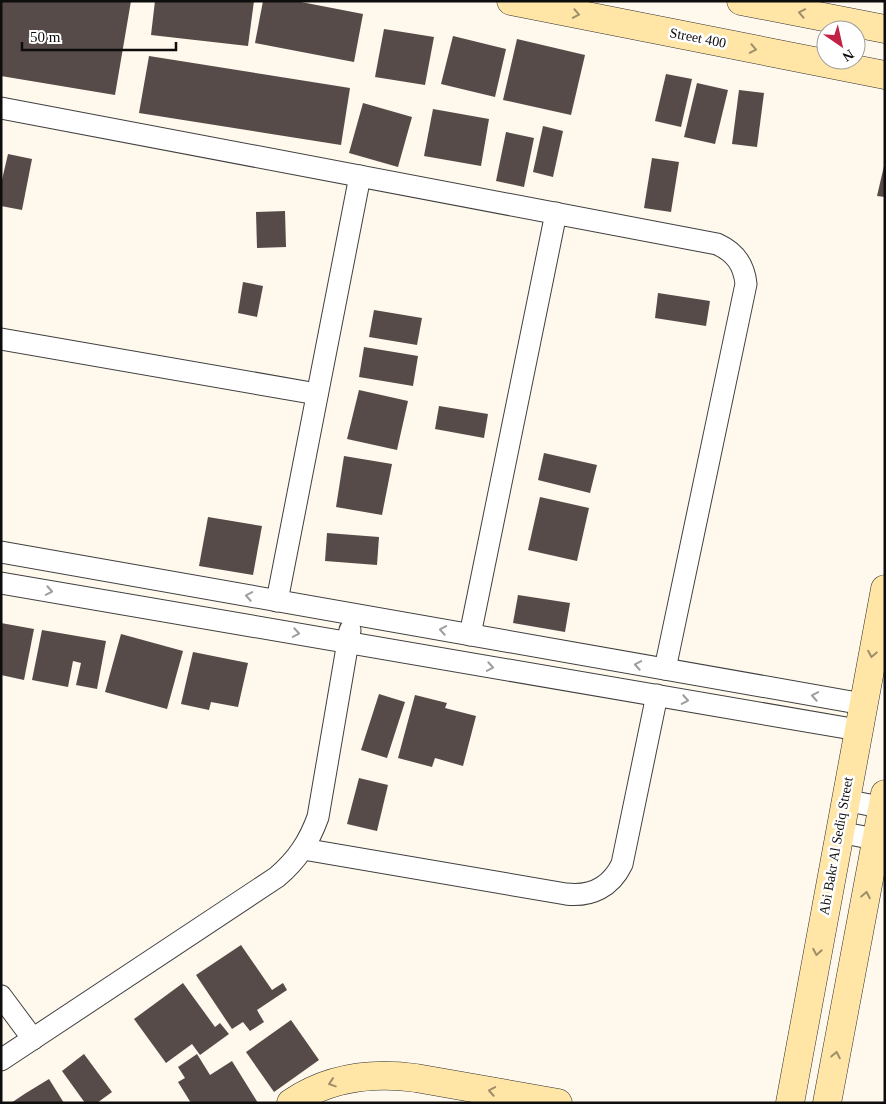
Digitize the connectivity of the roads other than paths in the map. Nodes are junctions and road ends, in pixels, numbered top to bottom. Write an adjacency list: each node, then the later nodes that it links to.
1 (511, 1): 4 (main road, Street 400, one-way to 4)
2 (741, 1): 3 (main road, one-way to 2)
3 (885, 28)
4 (885, 75)
5 (1, 108): 6 (street)
6 (360, 176): 7 (street); 9 (street)
7 (556, 213): 15 (street); 17 (street)
8 (1, 339): 9 (street)
9 (317, 394): 13 (street)
10 (1, 552): 13 (street, one-way to 10)
11 (1, 583): 16 (street, one-way to 16)
12 (885, 589): 19 (main road, Abi Bakr Al Sediq Street, one-way to 19)
13 (277, 601): 14 (street)
14 (352, 614): 15 (street, one-way to 14); 16 (street)
15 (470, 635): 17 (street, one-way to 15)
16 (348, 642): 18 (street, one-way to 18); 24 (street)
17 (665, 669): 19 (street, one-way to 17)
18 (656, 695): 19 (street, one-way to 19); 24 (street)
19 (860, 717): 20 (main road, Abi Bakr Al Sediq Street)
20 (844, 800): 21 (street); 22 (main road, Abi Bakr Al Sediq Street)
21 (884, 803): 23 (main road)
22 (838, 832): 23 (street); 30 (main road, Abi Bakr Al Sediq Street, one-way to 30)
23 (880, 840): 31 (main road, one-way to 23)
24 (303, 849): 26 (street)
25 (1, 996): 26 (street)
26 (33, 1039): 27 (street)
27 (1, 1060)
28 (291, 1103): 29 (main road, one-way to 28)
29 (558, 1103)
30 (790, 1103)
31 (827, 1103)

